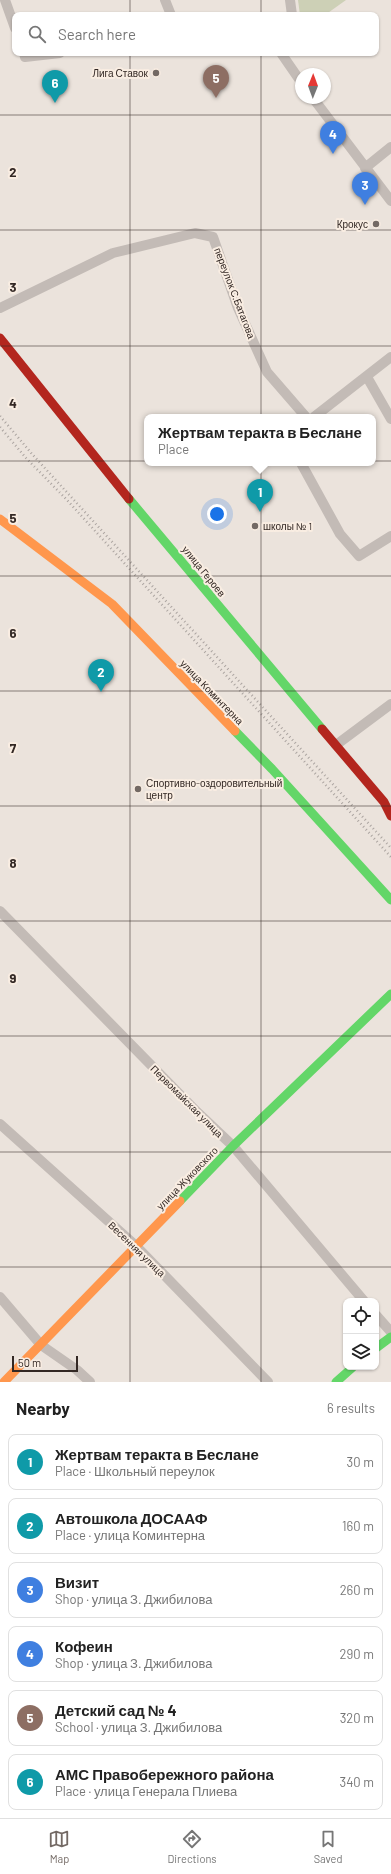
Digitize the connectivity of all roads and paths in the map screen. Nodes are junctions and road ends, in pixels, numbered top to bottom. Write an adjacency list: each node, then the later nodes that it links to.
1 (5, 0): 6 (street)
2 (165, 0): 4 (street)
3 (290, 0): 5 (street)
4 (170, 12)
5 (292, 12)
6 (12, 20)
7 (284, 56): 8 (street)
8 (295, 73)
9 (317, 104): 11 (street)
10 (391, 147): 11 (street)
11 (365, 168): 12 (street)
12 (391, 201)
13 (0, 308): 17 (street, переулок С.Батагова)
14 (0, 338): 24 (street, улица Героев)
15 (391, 357): 16 (street)
16 (367, 377): 18 (street); 19 (street)
17 (303, 414)
18 (318, 414)
19 (391, 419)
20 (303, 466): 22 (street)
21 (0, 519): 26 (street, улица Коминтерна)
22 (391, 536)
23 (391, 704): 24 (street)
24 (336, 745): 25 (street, улица Героев)
25 (391, 816)
26 (391, 900)
27 (0, 911): 30 (street, Первомайская улица)
28 (391, 994): 30 (street, улица Жуковского)
29 (0, 1124): 31 (street, Весенняя улица)
30 (233, 1146): 31 (street, улица Жуковского); 33 (street, Первомайская улица)
31 (136, 1246): 37 (street, улица Жуковского); 42 (street, Весенняя улица)
32 (0, 1297): 37 (street)
33 (361, 1298)
34 (379, 1318): 35 (street)
35 (391, 1332)
36 (391, 1337): 38 (street)
37 (41, 1345): 40 (street, улица Жуковского); 41 (street)
38 (379, 1346)
39 (350, 1370): 43 (street)
40 (4, 1382)
41 (90, 1382)
42 (268, 1382)
43 (336, 1382)

